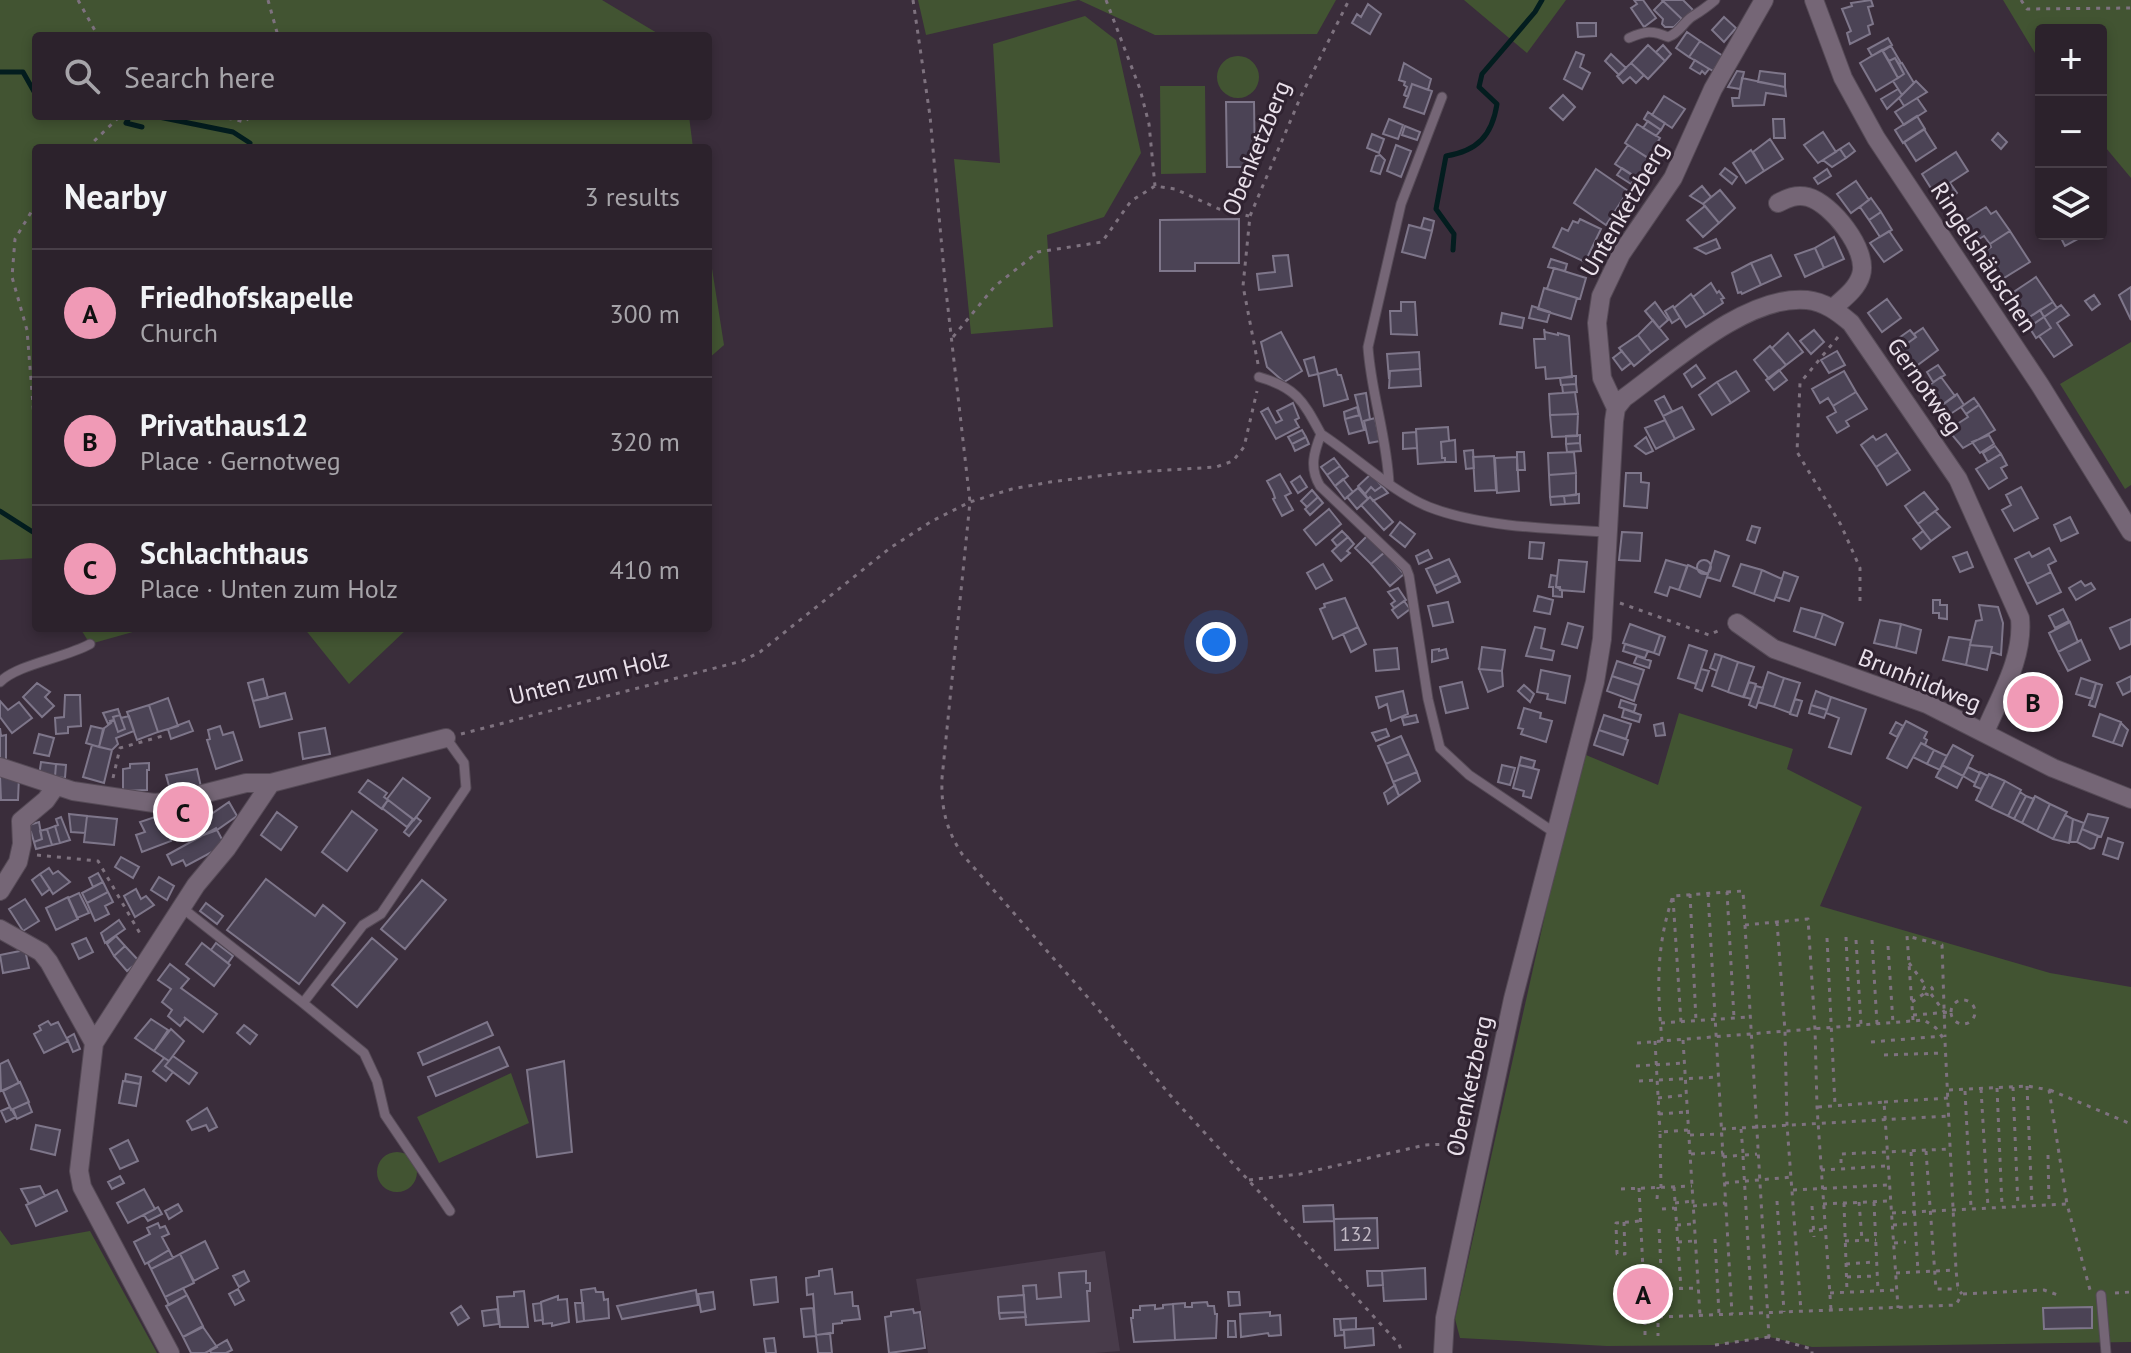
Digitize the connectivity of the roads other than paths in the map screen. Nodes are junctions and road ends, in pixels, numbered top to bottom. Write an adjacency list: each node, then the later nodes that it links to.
1 (1715, 0): 4 (lane)
2 (1764, 0): 9 (street, Untenketzberg)
3 (1814, 0): 13 (street, Ringelshäuschen)
4 (1629, 38)
5 (1442, 97): 11 (lane)
6 (1778, 203): 7 (street)
7 (1833, 308): 9 (street, Gernotweg); 17 (street, Gernotweg)
8 (1259, 377): 10 (lane)
9 (1616, 408): 12 (street, Obenketzberg)
10 (1321, 434): 11 (lane); 23 (lane)
11 (1389, 484): 12 (lane)
12 (1607, 532): 23 (street, Obenketzberg)
13 (2131, 532)
14 (1737, 623): 17 (street, Brunhildweg)
15 (90, 644): 16 (lane)
16 (0, 682)
17 (1985, 732): 22 (street, Brunhildweg)
18 (446, 738): 20 (street); 27 (lane)
19 (0, 767): 21 (street)
20 (271, 783): 21 (street); 25 (street)
21 (55, 787): 24 (street)
22 (2131, 799)
23 (1555, 833): 32 (street, Obenketzberg)
24 (0, 891)
25 (181, 907): 27 (lane); 28 (street)
26 (0, 929): 28 (street)
27 (303, 1003): 29 (lane)
28 (94, 1043): 31 (street)
29 (450, 1211)
30 (2096, 1294): 33 (lane)
31 (170, 1353)
32 (1443, 1353)
33 (2106, 1353)

